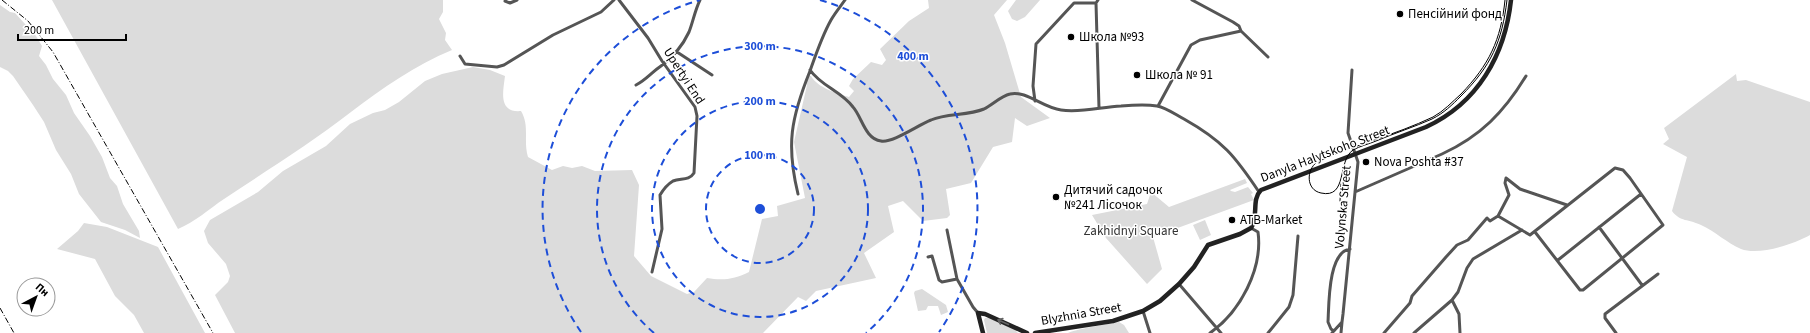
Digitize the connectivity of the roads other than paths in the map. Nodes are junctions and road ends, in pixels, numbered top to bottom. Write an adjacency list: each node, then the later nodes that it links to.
1 (517, 0): 8 (street)
2 (614, 0): 12 (street)
3 (619, 0): 14 (street, Upertyi End)
4 (700, 0): 11 (street)
5 (845, 0): 15 (street)
6 (1192, 0): 10 (street)
7 (1512, 0): 23 (street, Danyla Halytskoho Street)
8 (505, 1)
9 (1097, 2): 20 (street); 22 (street)
10 (1241, 31): 13 (street); 21 (street)
11 (677, 52): 14 (street); 17 (street)
12 (460, 56)
13 (1268, 56)
14 (665, 64): 19 (street); 40 (street, Upertyi End)
15 (810, 70): 20 (street, Danyla Halytskoho Street); 26 (street)
16 (1352, 70): 23 (street, Volynska Street)
17 (712, 75)
18 (1526, 76): 25 (street)
19 (636, 85)
20 (1035, 101): 22 (street, Danyla Halytskoho Street)
21 (1158, 106): 22 (street, Danyla Halytskoho Street); 24 (street, Danyla Halytskoho Street)
22 (1099, 108)
23 (1355, 154): 24 (street, Danyla Halytskoho Street); 25 (street, Volynska Street)
24 (1259, 192): 31 (street)
25 (1355, 192): 36 (street, Volynska Street)
26 (798, 194)
27 (1641, 194): 28 (street); 30 (street); 38 (street)
28 (1567, 206): 29 (street); 34 (street)
29 (1498, 216): 33 (street); 59 (street)
30 (1599, 227): 38 (street); 39 (street)
31 (1251, 228): 43 (street, Blyzhnia Street); 49 (street)
32 (947, 230): 42 (street)
33 (1522, 230): 34 (street); 45 (street)
34 (1535, 232): 39 (street)
35 (1298, 236): 57 (street)
36 (1350, 249): 48 (street, Volynska Street); 50 (street)
37 (928, 257): 42 (street)
38 (1622, 258): 39 (street); 44 (street)
39 (1558, 260)
40 (652, 272)
41 (1658, 274): 44 (street)
42 (957, 279): 47 (street)
43 (1179, 284): 46 (street, Blyzhnia Street); 49 (street)
44 (1642, 284): 62 (street)
45 (1452, 300): 60 (street); 61 (street)
46 (1143, 311): 53 (street, Blyzhnia Street); 54 (street)
47 (978, 313): 51 (street); 52 (street, Blyzhnia Street, one-way to 47)
48 (1342, 322): 50 (street); 58 (street, Volynska Street)
49 (1216, 328): 55 (street); 56 (street)
50 (1333, 332)
51 (983, 333)
52 (1027, 333)
53 (1035, 333)
54 (1150, 333)
55 (1210, 333)
56 (1220, 333)
57 (1268, 333)
58 (1341, 333)
59 (1385, 333)
60 (1414, 333)
61 (1460, 333)
62 (1616, 333)

